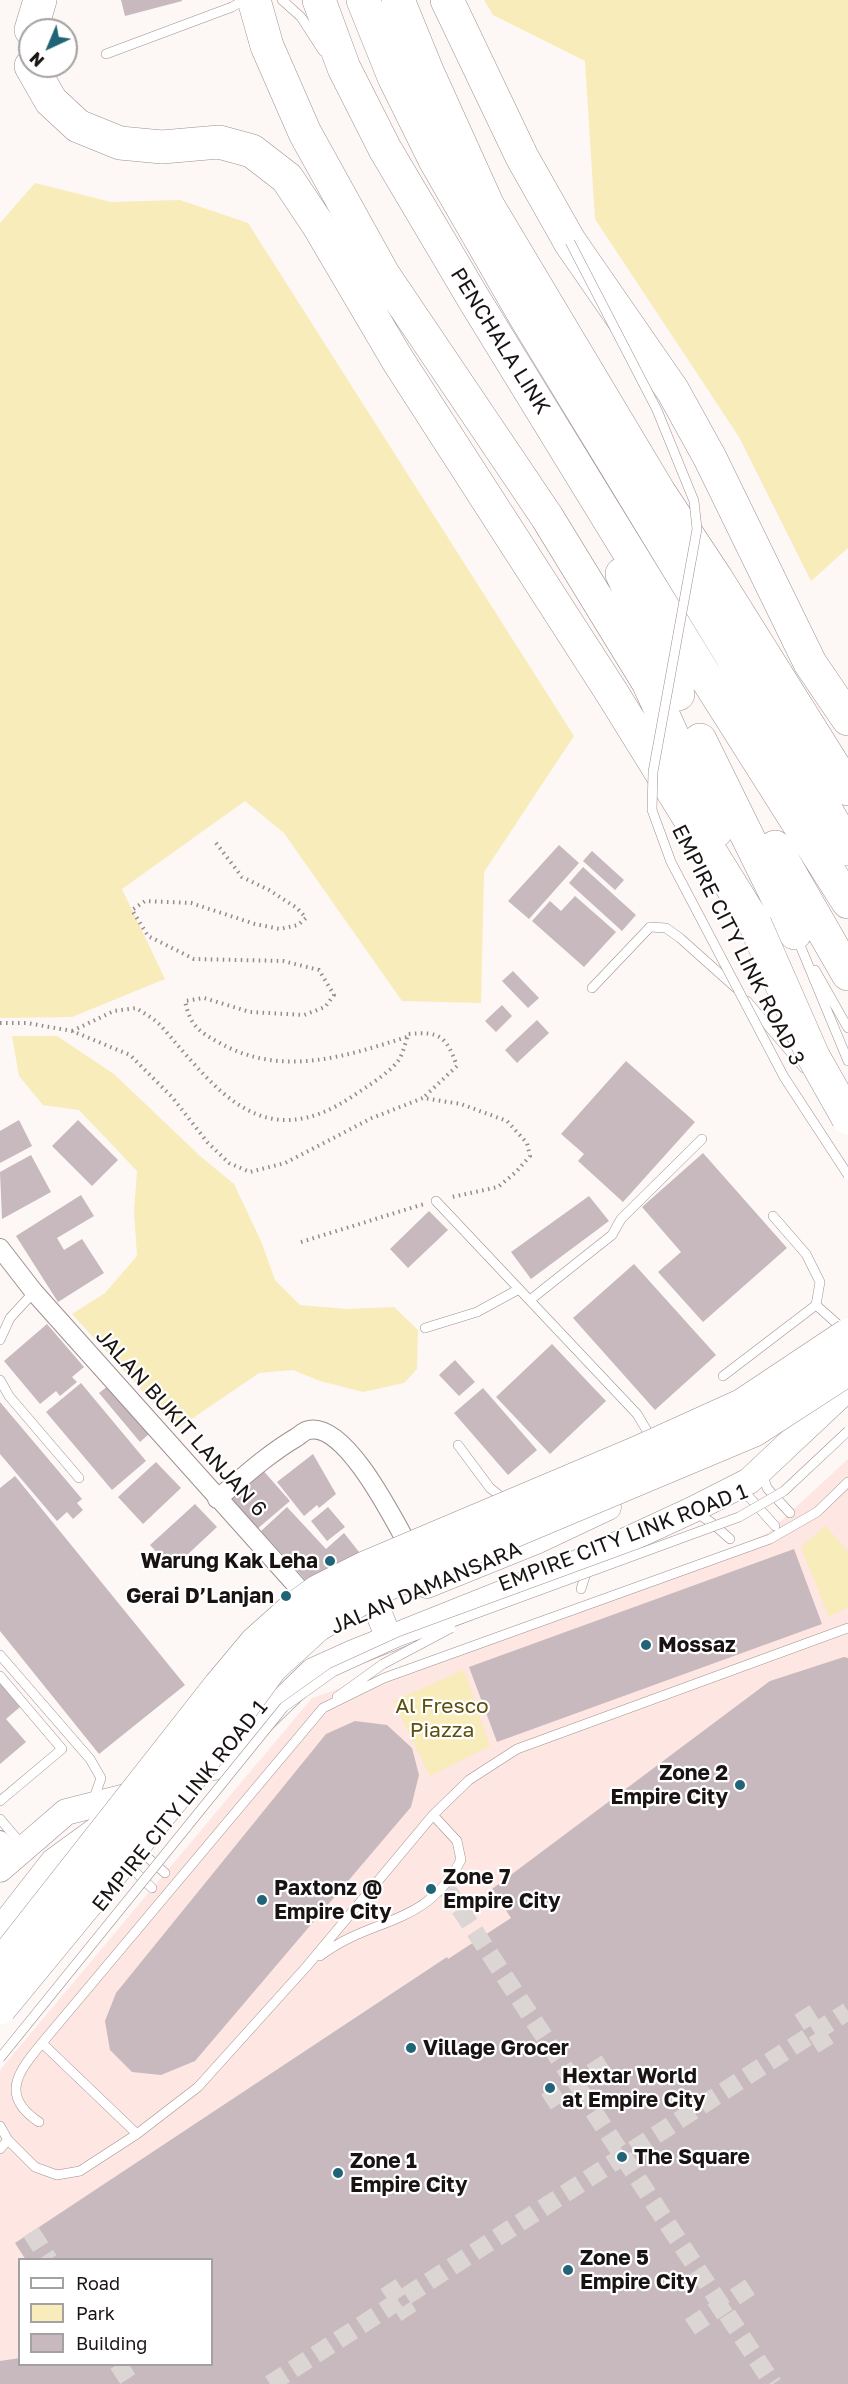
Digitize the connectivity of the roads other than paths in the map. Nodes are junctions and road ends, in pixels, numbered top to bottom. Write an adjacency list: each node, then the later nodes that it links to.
1 (40, 0): 10 (highway)
2 (244, 0): 9 (lane)
3 (282, 0): 12 (lane)
4 (319, 0): 15 (highway, PENCHALA LINK)
5 (363, 0): 20 (highway, PENCHALA LINK)
6 (398, 0): 16 (highway)
7 (418, 0): 16 (highway)
8 (447, 0): 17 (highway)
9 (238, 2): 11 (lane); 27 (highway, bridge)
10 (35, 18)
11 (106, 54)
12 (326, 56)
13 (332, 66): 15 (lane)
14 (38, 78): 27 (highway, bridge)
15 (382, 144): 18 (highway, PENCHALA LINK)
16 (488, 206): 19 (highway)
17 (570, 242): 22 (highway, bridge); 37 (lane, EMPIRE CITY LINK ROAD 3, bridge)
18 (567, 449): 21 (highway, PENCHALA LINK); 26 (highway)
19 (659, 492): 20 (highway, bridge); 23 (highway)
20 (733, 658): 24 (highway)
21 (702, 671): 25 (highway); 26 (highway)
22 (848, 719)
23 (848, 789)
24 (848, 849)
25 (843, 895)
26 (803, 922): 28 (highway); 30 (lane); 31 (lane)
27 (755, 924): 35 (highway, bridge)
28 (848, 974)
29 (592, 988): 32 (lane)
30 (848, 1028)
31 (848, 1061)
32 (808, 1072)
33 (816, 1080): 34 (lane)
34 (848, 1113)
35 (848, 1118)
36 (702, 1139): 43 (lane)
37 (848, 1175)
38 (436, 1201): 41 (lane)
39 (773, 1216): 44 (lane)
40 (0, 1248): 42 (street, JALAN BUKIT LANJAN 6)
41 (519, 1289): 43 (lane); 45 (lane)
42 (34, 1292): 47 (lane); 60 (street, JALAN BUKIT LANJAN 6)
43 (530, 1300): 56 (lane)
44 (816, 1305): 46 (lane); 50 (lane)
45 (425, 1328)
46 (848, 1334): 92 (highway, bridge)
47 (0, 1340)
48 (848, 1348): 56 (street, JALAN DAMANSARA)
49 (848, 1369): 95 (highway, bridge)
50 (723, 1376)
51 (0, 1380): 57 (lane)
52 (848, 1388): 55 (street, JALAN DAMANSARA)
53 (848, 1431): 70 (lane, EMPIRE CITY LINK ROAD 1, bridge)
54 (458, 1445): 65 (lane)
55 (762, 1469): 59 (street, JALAN DAMANSARA); 62 (lane)
56 (672, 1472): 65 (street, JALAN DAMANSARA)
57 (79, 1478)
58 (848, 1482): 76 (lane)
59 (736, 1488): 61 (street, JALAN DAMANSARA); 63 (lane)
60 (217, 1499): 67 (street); 71 (street, JALAN BUKIT LANJAN 6)
61 (692, 1510): 64 (lane); 66 (street, JALAN DAMANSARA)
62 (790, 1513)
63 (775, 1526)
64 (730, 1539)
65 (536, 1541): 67 (street, JALAN DAMANSARA)
66 (592, 1557): 68 (lane); 73 (street, JALAN DAMANSARA)
67 (430, 1583): 69 (street, JALAN DAMANSARA)
68 (581, 1589)
69 (376, 1606): 71 (street, JALAN DAMANSARA); 73 (street)
70 (490, 1608): 76 (lane, bridge); 97 (lane, EMPIRE CITY LINK ROAD 1, bridge)
71 (333, 1625): 78 (street, JALAN DAMANSARA)
72 (848, 1628): 81 (lane)
73 (389, 1639): 77 (street, JALAN DAMANSARA)
74 (0, 1655): 80 (lane)
75 (0, 1676): 79 (lane)
76 (323, 1708): 96 (lane)
77 (214, 1767): 85 (street)
78 (157, 1790): 80 (street); 87 (highway)
79 (0, 1802)
80 (92, 1804): 86 (street)
81 (433, 1815): 93 (lane); 93 (lane)
82 (0, 1819): 86 (lane)
83 (122, 1842): 85 (lane)
84 (111, 1844): 87 (lane)
85 (140, 1849): 88 (street); 89 (lane)
86 (10, 1853)
87 (56, 1864): 91 (highway)
88 (127, 1864): 90 (lane); 94 (street)
89 (165, 1873)
90 (152, 1888)
91 (0, 1936)
92 (0, 1966)
93 (307, 1966): 100 (lane)
94 (0, 1994)
95 (0, 2008)
96 (42, 2043): 98 (lane); 100 (lane)
97 (1, 2058)
98 (39, 2122)
99 (0, 2126): 101 (lane)
100 (137, 2134): 101 (lane)
101 (8, 2140): 102 (lane)
102 (0, 2150)

